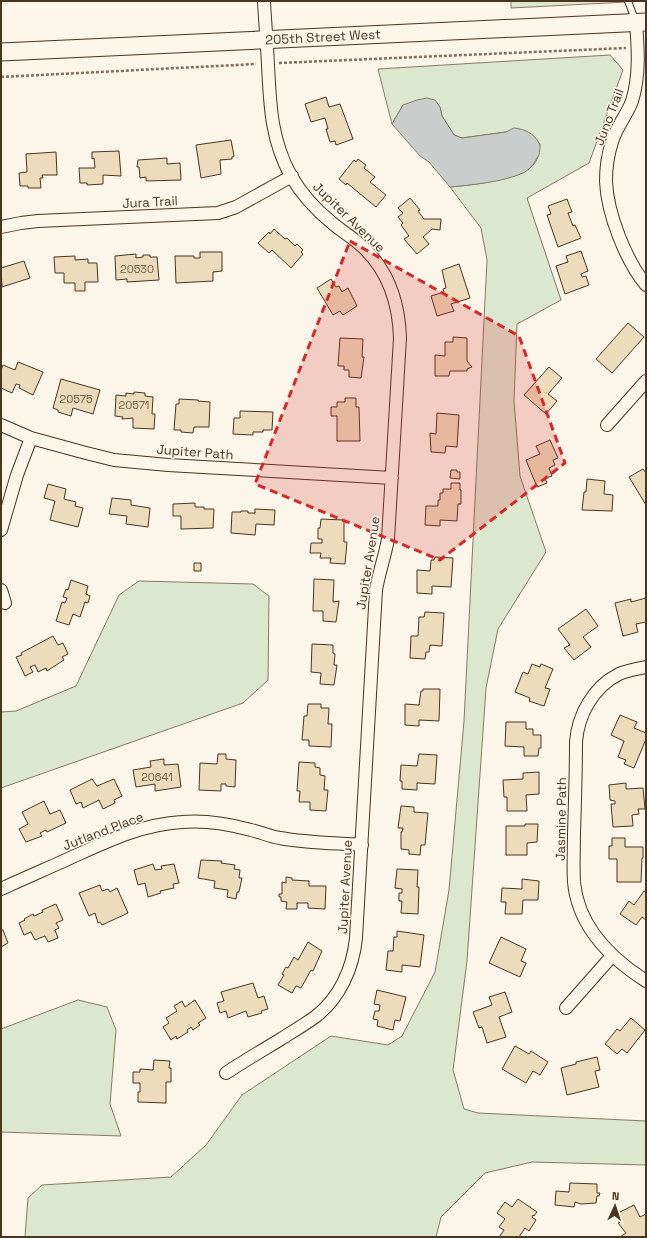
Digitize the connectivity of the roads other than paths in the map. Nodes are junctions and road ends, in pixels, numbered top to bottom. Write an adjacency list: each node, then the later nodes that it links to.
1 (264, 1): 4 (street, Jupiter Avenue)
2 (628, 1): 3 (lane)
3 (641, 22): 4 (street, 205th Street West); 8 (street, Juno Trail)
4 (266, 39): 5 (street, 205th Street West); 6 (street, Jupiter Avenue)
5 (1, 52)
6 (292, 176): 7 (street, Jura Trail); 13 (street, Jupiter Avenue)
7 (1, 227)
8 (646, 285)
9 (646, 381): 11 (street)
10 (1, 425): 12 (street, Jupiter Path)
11 (607, 425)
12 (31, 438): 13 (street, Jupiter Path); 14 (street)
13 (392, 478): 18 (street, Jupiter Avenue)
14 (1, 530)
15 (1, 590): 16 (street)
16 (5, 603)
17 (646, 667): 20 (street, Jasmine Path)
18 (362, 845): 19 (street, Jutland Place); 23 (street, Jupiter Avenue)
19 (1, 889)
20 (612, 956): 21 (street, Jasmine Path); 22 (street)
21 (646, 981)
22 (566, 1008)
23 (226, 1073)

